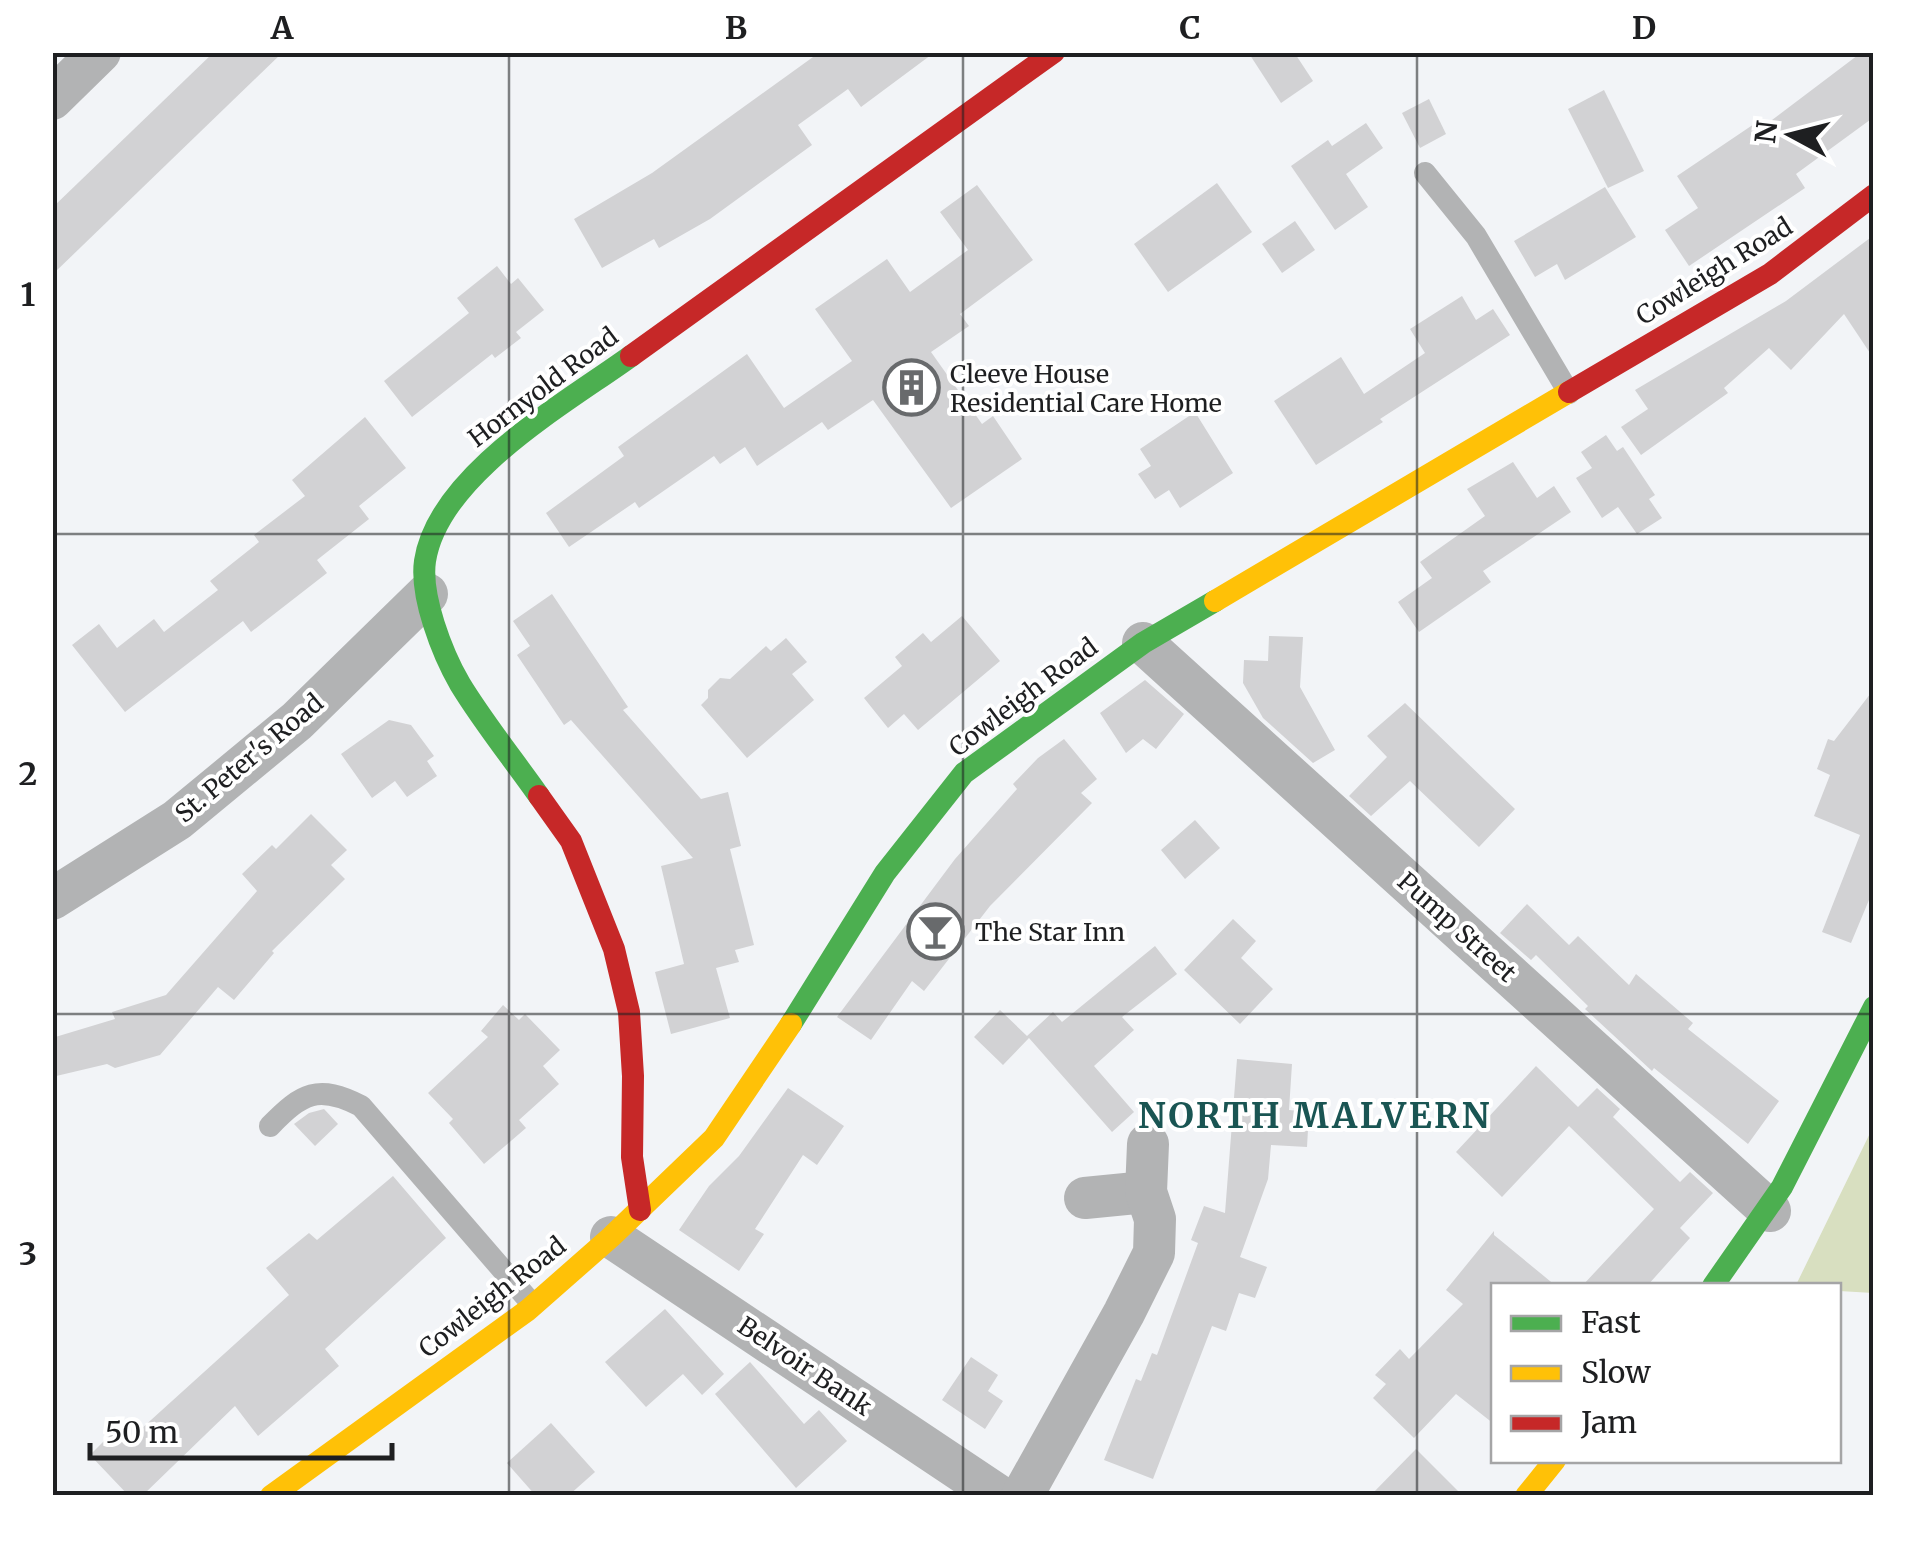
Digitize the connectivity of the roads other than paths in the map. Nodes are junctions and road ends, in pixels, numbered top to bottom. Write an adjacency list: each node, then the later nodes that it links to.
1 (100, 52): 3 (street)
2 (1054, 52): 7 (main road, Hornyold Road)
3 (52, 99)
4 (1424, 173): 6 (lane)
5 (1874, 195): 6 (main road, Cowleigh Road)
6 (1569, 392): 8 (main road, Cowleigh Road)
7 (427, 594): 9 (street, St. Peter's Road); 16 (main road, Hornyold Road)
8 (1143, 643): 15 (street, Pump Street); 16 (main road, Cowleigh Road)
9 (52, 898)
10 (1874, 1007): 15 (main road)
11 (270, 1126): 18 (lane)
12 (1148, 1144): 13 (street)
13 (1146, 1192): 14 (street); 22 (street)
14 (1084, 1198)
15 (1770, 1211): 17 (main road)
16 (625, 1224): 18 (main road, Cowleigh Road); 21 (street, Belvoir Bank)
17 (1714, 1283)
18 (533, 1306): 20 (main road, Cowleigh Road)
19 (1553, 1463): 23 (main road)
20 (271, 1496)
21 (999, 1496)
22 (1022, 1496)
23 (1526, 1496)

